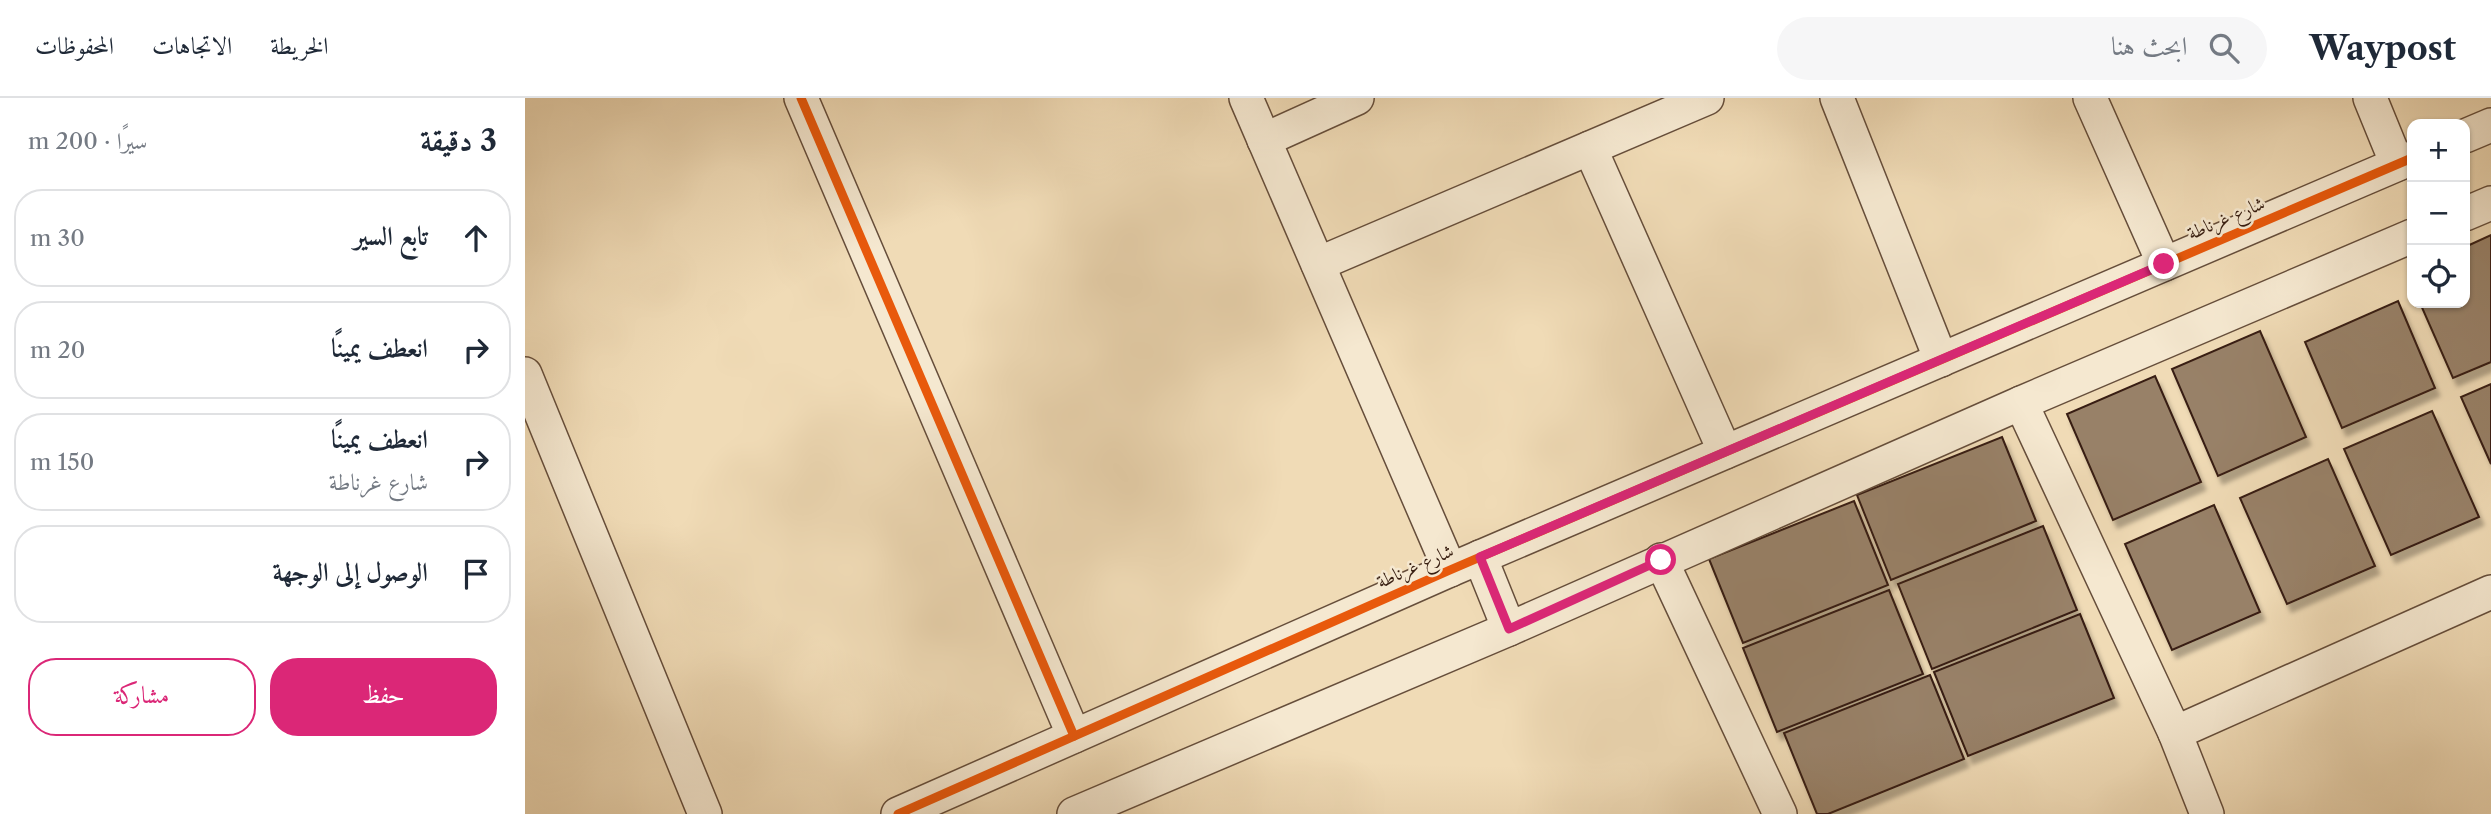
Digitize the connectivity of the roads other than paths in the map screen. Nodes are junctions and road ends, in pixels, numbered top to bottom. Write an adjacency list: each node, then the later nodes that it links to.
1 (801, 98): 28 (street)
2 (1246, 98): 10 (street)
3 (1357, 98): 10 (street)
4 (1707, 98): 11 (street)
5 (1837, 98): 18 (street)
6 (2090, 98): 17 (street)
7 (2370, 98): 12 (street)
8 (2491, 124): 9 (street)
9 (2470, 134)
10 (1264, 140): 16 (street)
11 (1590, 148): 16 (street); 21 (street)
12 (2405, 161): 17 (street, شارع غرناطة)
13 (2491, 203): 14 (street)
14 (2470, 212)
15 (2407, 238): 20 (street)
16 (1318, 264): 24 (street)
17 (2164, 264): 18 (street, شارع غرناطة)
18 (1941, 360): 21 (street, شارع غرناطة)
19 (525, 374): 29 (street)
20 (2021, 403): 23 (street); 27 (street)
21 (1725, 452): 22 (street, شارع غرناطة)
22 (1480, 557): 24 (street, شارع غرناطة); 26 (street)
23 (1661, 560): 26 (street); 32 (street)
24 (1450, 570): 28 (street, شارع غرناطة)
25 (2491, 592): 27 (street)
26 (1509, 629): 31 (street)
27 (2175, 733): 33 (street)
28 (1074, 736): 30 (street, شارع غرناطة)
29 (705, 814)
30 (898, 814)
31 (1074, 814)
32 (1780, 814)
33 (2207, 814)

